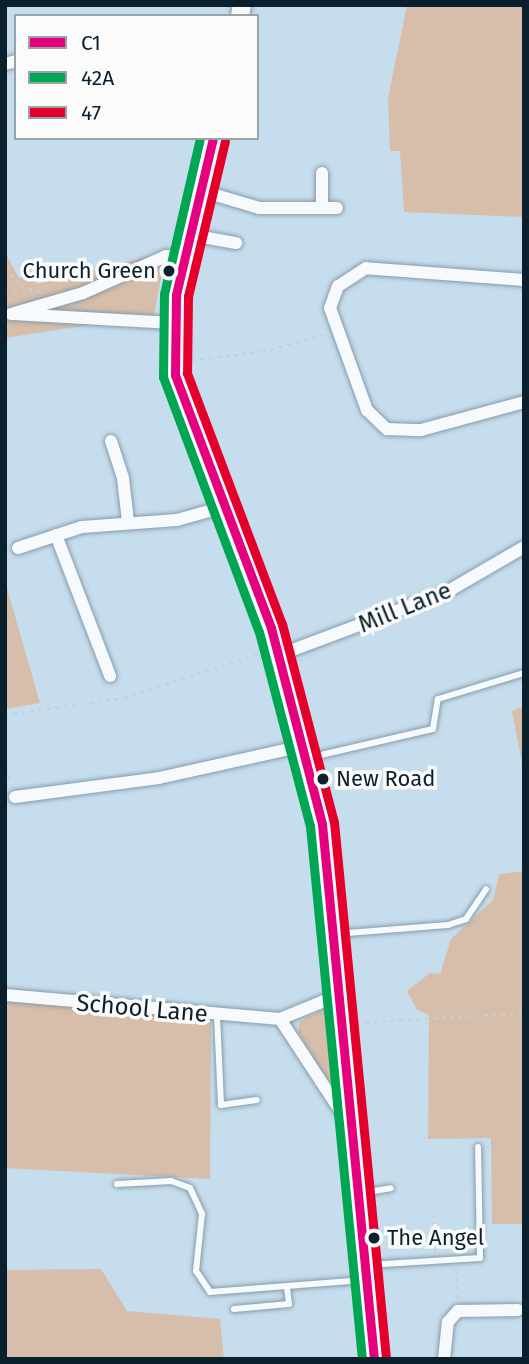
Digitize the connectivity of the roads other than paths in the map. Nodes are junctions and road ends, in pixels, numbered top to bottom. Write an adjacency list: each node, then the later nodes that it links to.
1 (213, 140): 3 (main road)
2 (322, 173): 4 (street)
3 (202, 191): 4 (street); 6 (main road)
4 (322, 208): 5 (street)
5 (337, 208)
6 (191, 235): 7 (street); 8 (main road)
7 (236, 243)
8 (185, 257): 10 (street); 13 (main road)
9 (524, 280): 14 (street)
10 (83, 293): 11 (street); 12 (street)
11 (8, 314): 12 (street)
12 (118, 315): 13 (street)
13 (173, 323): 16 (main road)
14 (524, 402)
15 (111, 441): 17 (street)
16 (223, 507): 17 (street); 21 (main road)
17 (128, 522): 18 (street)
18 (56, 535): 20 (street); 23 (street)
19 (524, 547): 21 (street, Mill Lane)
20 (18, 548)
21 (274, 653): 24 (main road)
22 (524, 673): 24 (lane)
23 (110, 676)
24 (305, 752): 25 (street); 27 (main road)
25 (15, 797)
26 (486, 889): 27 (lane)
27 (335, 934): 29 (main road)
28 (5, 995): 30 (street, School Lane)
29 (336, 996): 31 (street, School Lane); 33 (main road)
30 (217, 1016): 31 (street, School Lane); 32 (lane)
31 (280, 1019): 33 (street)
32 (257, 1100)
33 (349, 1125): 37 (main road)
34 (478, 1147): 38 (lane)
35 (117, 1184): 39 (lane)
36 (391, 1188): 37 (lane)
37 (359, 1193): 38 (main road)
38 (369, 1272): 39 (lane); 42 (main road)
39 (287, 1287): 40 (lane)
40 (234, 1309)
41 (517, 1310): 43 (street)
42 (374, 1359)
43 (444, 1359)

